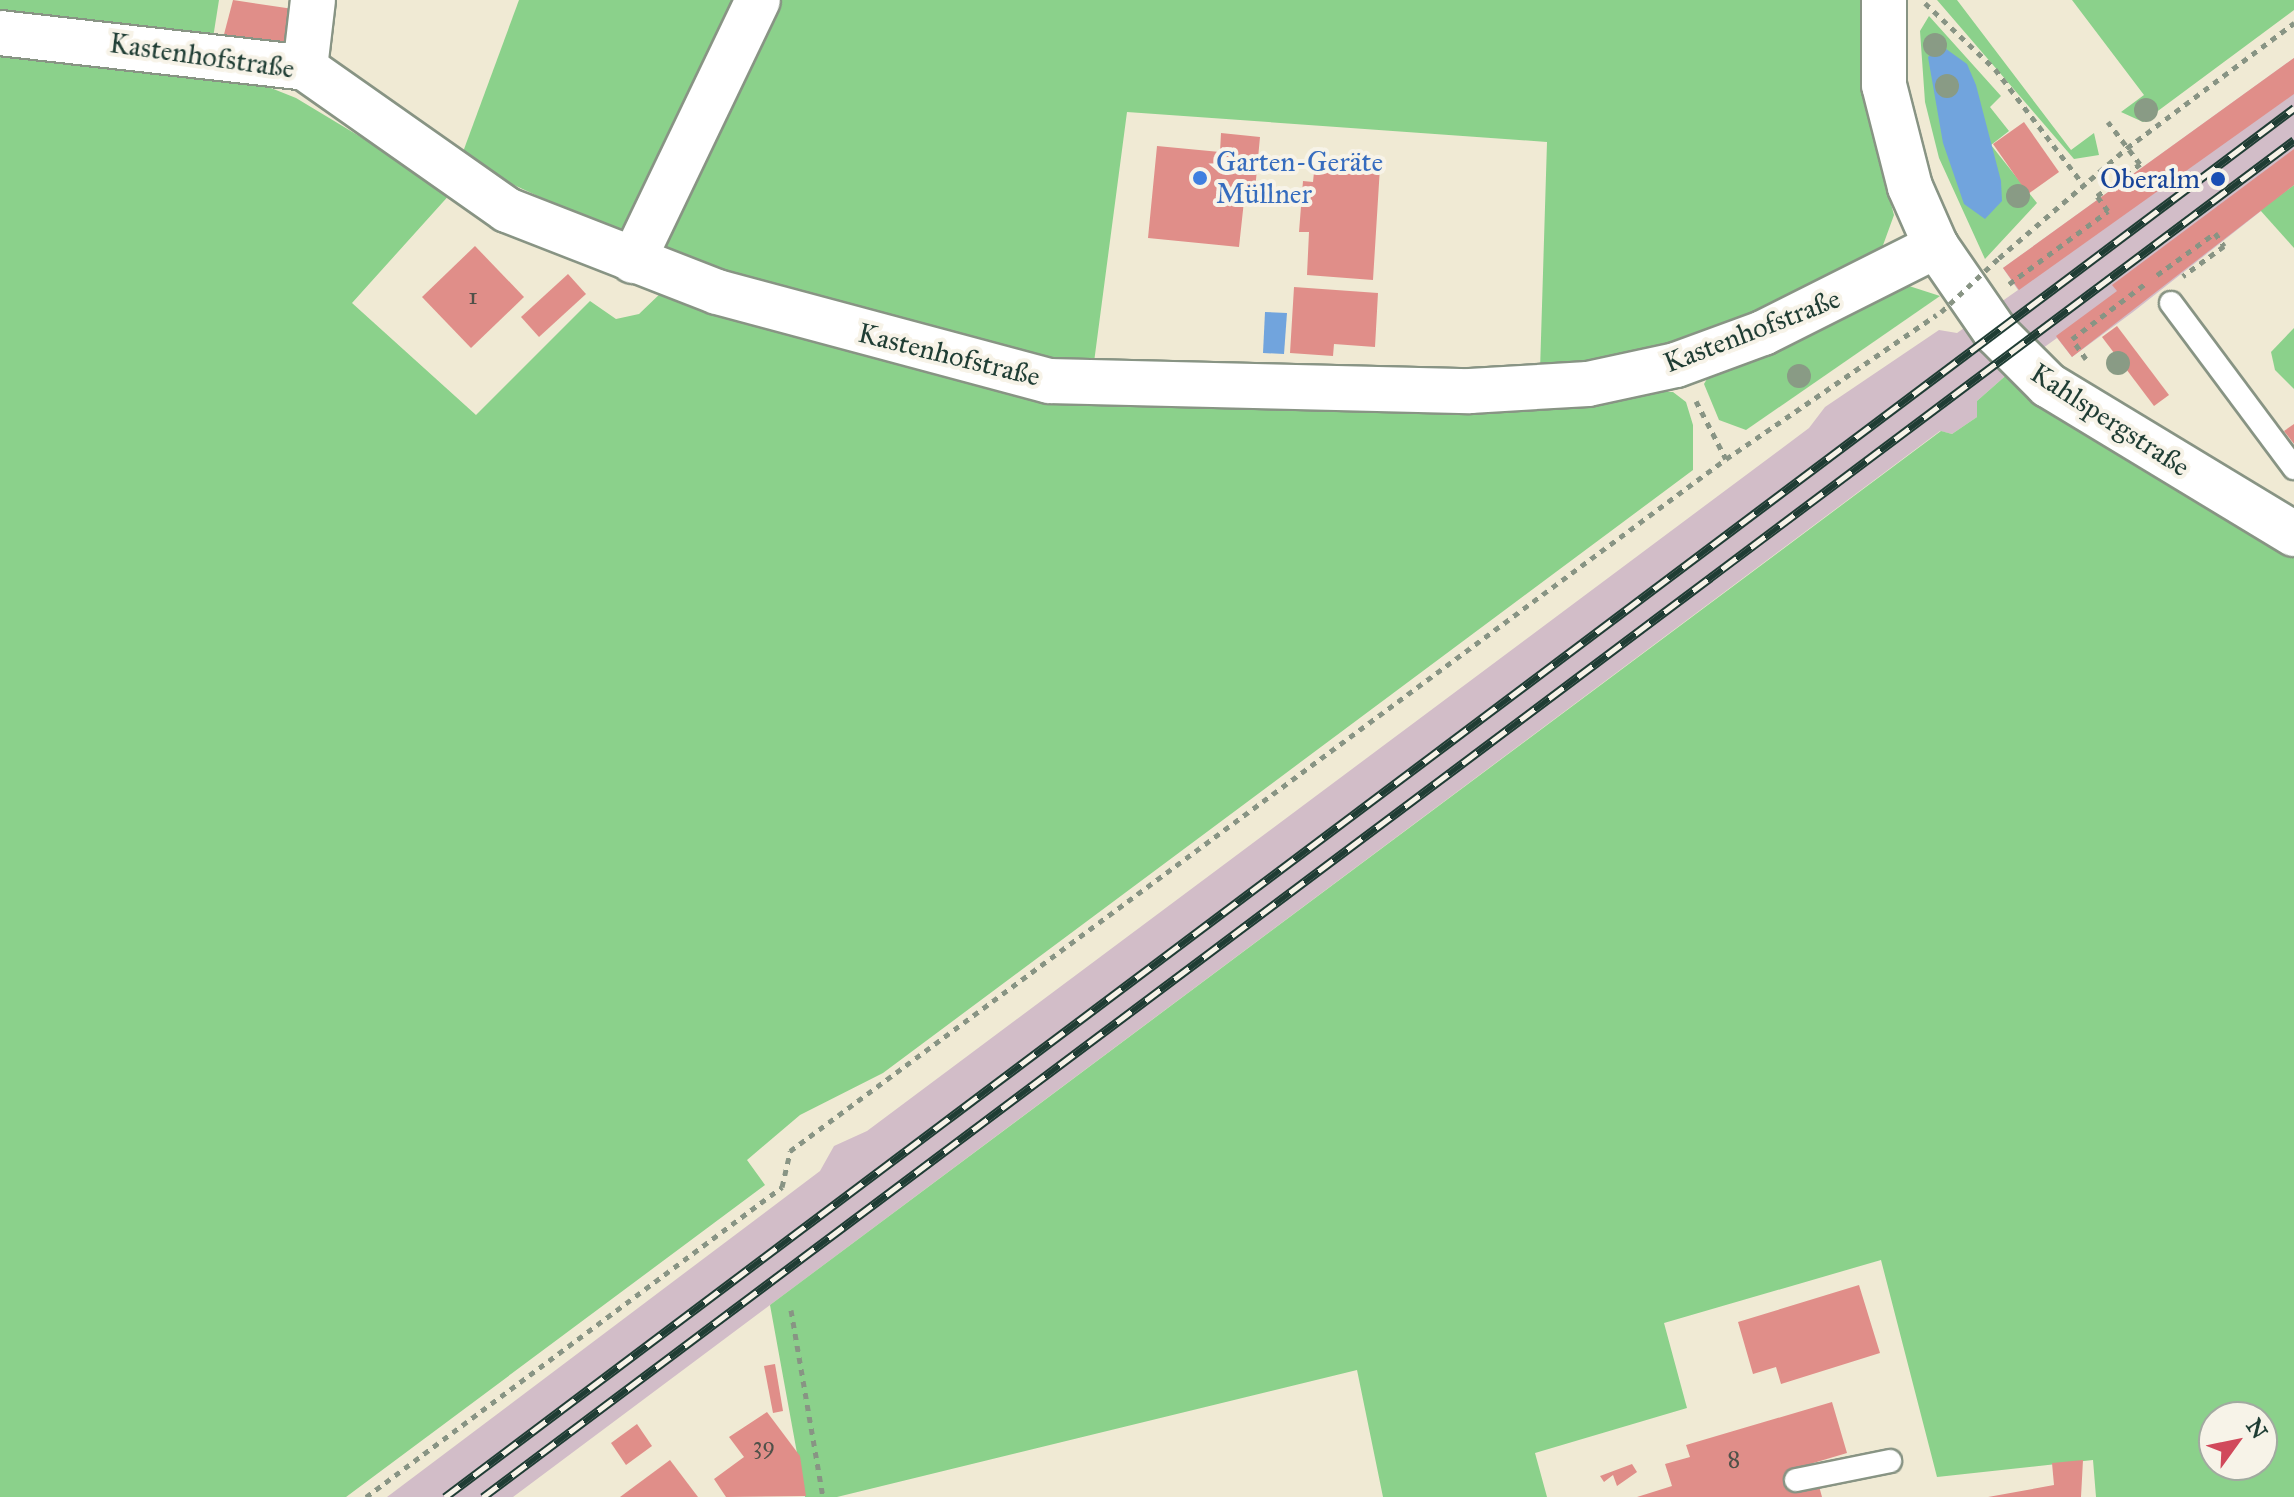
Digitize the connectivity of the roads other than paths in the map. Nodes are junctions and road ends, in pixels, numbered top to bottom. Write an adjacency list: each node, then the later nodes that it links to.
1 (313, 0): 5 (street)
2 (758, 0): 7 (street)
3 (1884, 0): 6 (street, Kahlspergstraße)
4 (0, 33): 5 (street, Kastenhofstraße)
5 (305, 68): 7 (street, Kastenhofstraße)
6 (1936, 246): 7 (street, Kastenhofstraße); 10 (street, Kahlspergstraße)
7 (633, 261)
8 (2171, 303): 9 (lane)
9 (2294, 468)
10 (2294, 534)
11 (1890, 1461): 12 (lane)
12 (1796, 1480)

